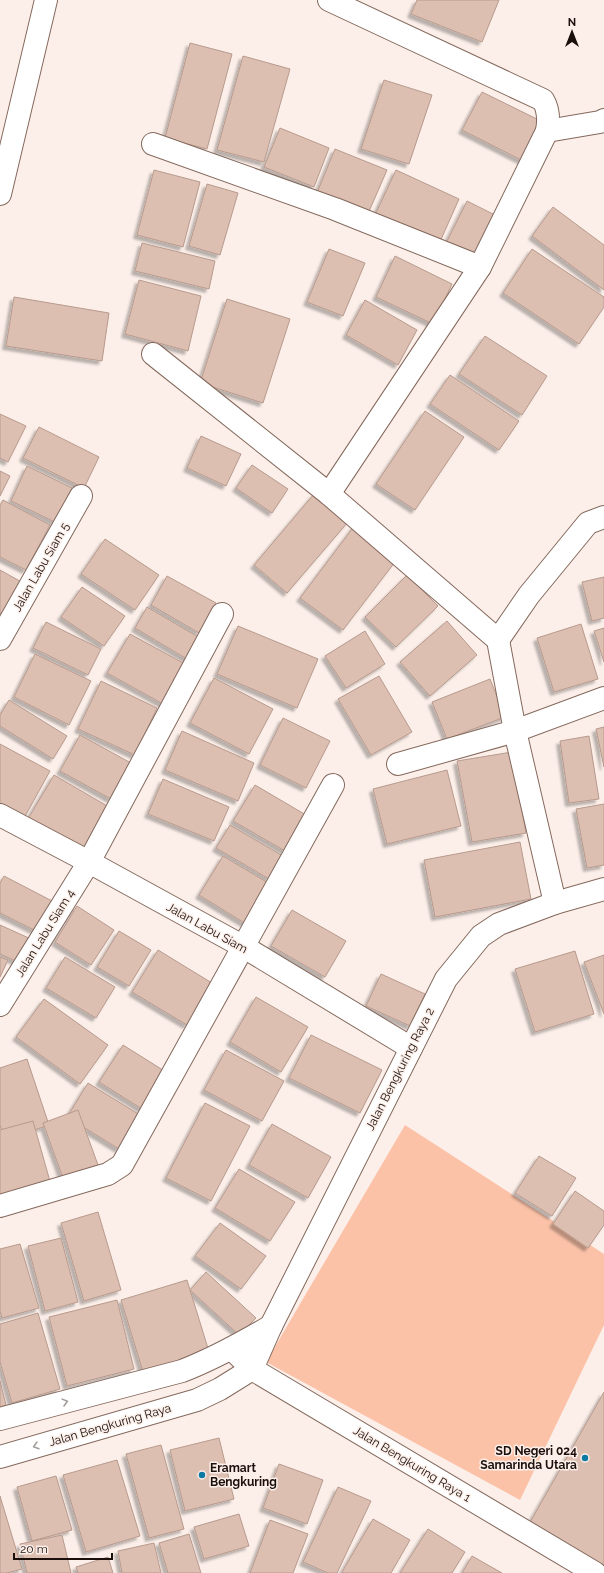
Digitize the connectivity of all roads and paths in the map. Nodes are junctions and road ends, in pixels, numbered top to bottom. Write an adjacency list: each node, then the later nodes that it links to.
1 (46, 0): 6 (street)
2 (329, 0): 4 (street)
3 (604, 120): 4 (street)
4 (547, 131): 7 (street)
5 (153, 144): 7 (street)
6 (0, 194)
7 (480, 267): 9 (street)
8 (153, 354): 9 (street)
9 (329, 494): 14 (street)
10 (82, 496): 13 (street, Jalan Labu Siam 5)
11 (604, 517): 14 (street)
12 (222, 614): 20 (street, Jalan Labu Siam 4)
13 (2, 630)
14 (498, 640): 16 (street)
15 (604, 698): 16 (street)
16 (515, 732): 17 (street); 22 (street)
17 (398, 764)
18 (334, 785): 23 (street)
19 (0, 815): 20 (street, Jalan Labu Siam)
20 (89, 862): 23 (street, Jalan Labu Siam); 24 (street, Jalan Labu Siam 4)
21 (604, 890): 22 (street, Jalan Bengkuring Raya 2)
22 (555, 903): 25 (street, Jalan Bengkuring Raya 2)
23 (244, 948): 25 (street, Jalan Labu Siam); 26 (street)
24 (0, 1005)
25 (411, 1048): 27 (street, Jalan Bengkuring Raya 2)
26 (0, 1206)
27 (271, 1326): 28 (street); 29 (street, Jalan Bengkuring Raya 2)
28 (232, 1349): 29 (street, Jalan Bengkuring Raya 1); 30 (street, one-way to 28)
29 (252, 1369): 31 (street, Jalan Bengkuring Raya, one-way to 31); 32 (street, Jalan Bengkuring Raya 1)
30 (0, 1419)
31 (0, 1457)
32 (595, 1573)

